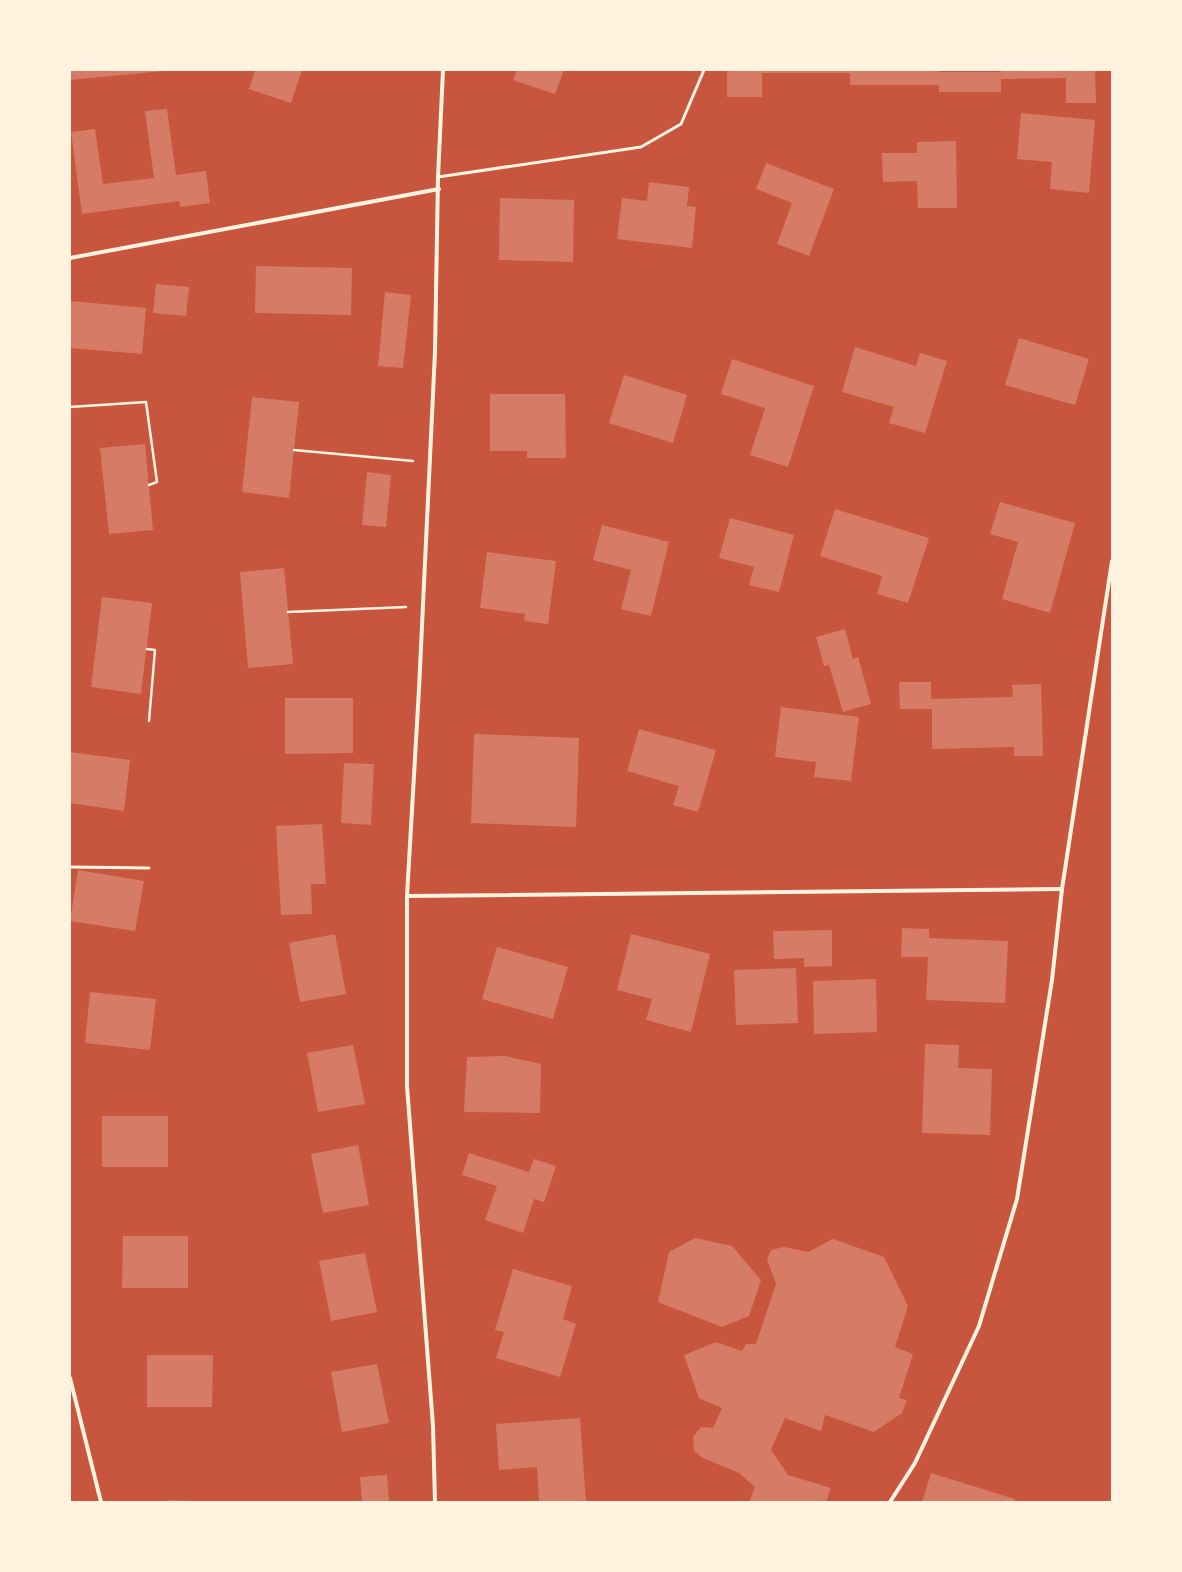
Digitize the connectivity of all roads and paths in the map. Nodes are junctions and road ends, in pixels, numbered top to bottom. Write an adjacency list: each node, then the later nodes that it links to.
1 (443, 70): 3 (street)
2 (704, 70): 3 (lane)
3 (438, 177): 4 (street)
4 (438, 189): 5 (street); 8 (street)
5 (70, 258)
6 (70, 407): 9 (path)
7 (294, 450): 8 (path)
8 (429, 463): 11 (street)
9 (149, 485)
10 (1112, 561): 17 (street)
11 (423, 607): 12 (path); 18 (street)
12 (288, 612)
13 (147, 649): 14 (path)
14 (149, 721)
15 (70, 867): 16 (lane)
16 (149, 868)
17 (1062, 889): 18 (street); 22 (street)
18 (407, 896): 21 (street)
19 (70, 1378): 20 (street)
20 (101, 1502)
21 (435, 1502)
22 (890, 1502)

